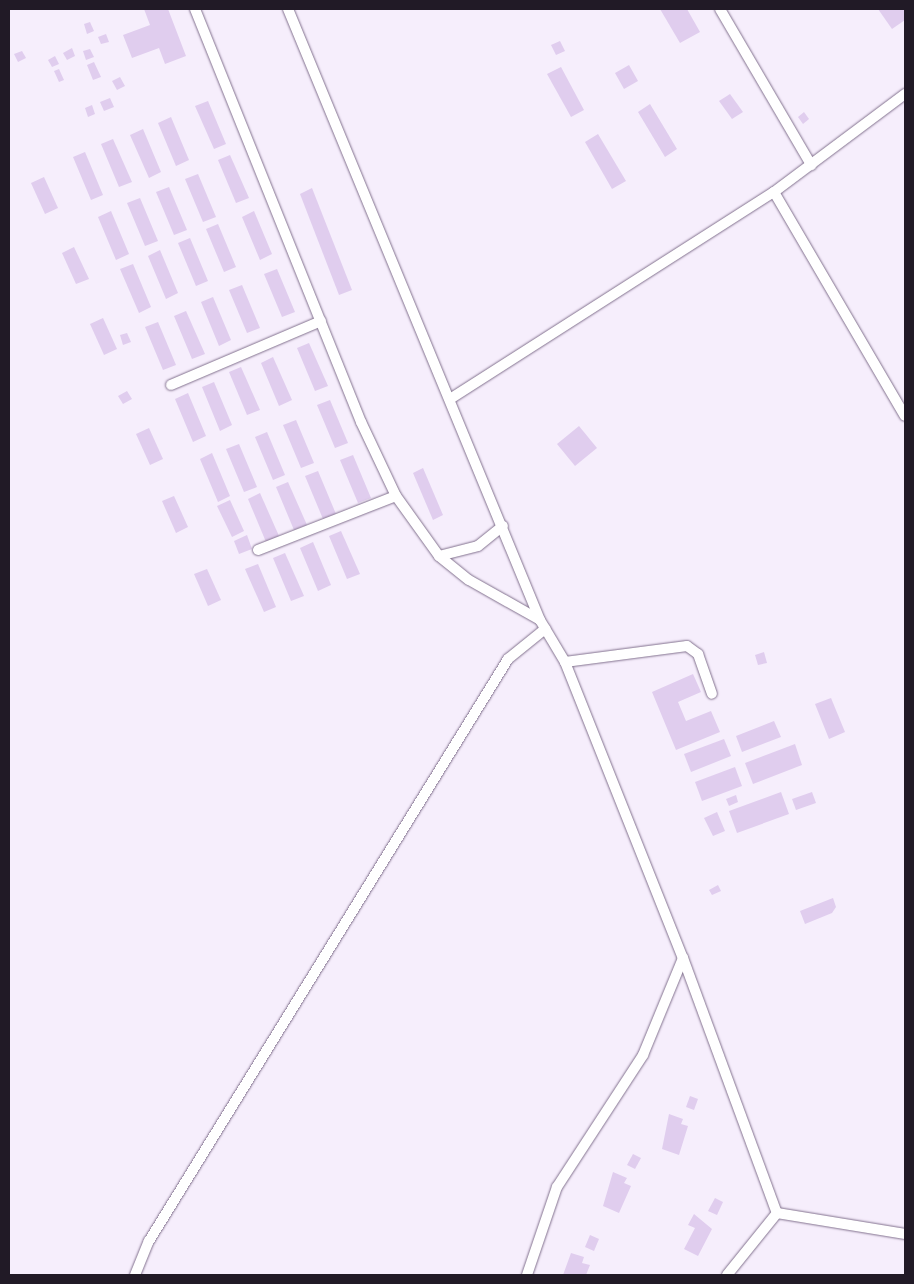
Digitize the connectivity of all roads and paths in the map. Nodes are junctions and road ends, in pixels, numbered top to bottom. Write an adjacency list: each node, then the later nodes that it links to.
1 (195, 9): 7 (street)
2 (288, 9): 9 (street)
3 (720, 9): 5 (street)
4 (905, 94): 5 (street)
5 (811, 165): 6 (street)
6 (774, 192): 9 (street); 10 (street)
7 (321, 321): 8 (street); 11 (street)
8 (171, 385)
9 (450, 399): 12 (street)
10 (905, 416)
11 (396, 496): 13 (street); 14 (street)
12 (503, 526): 14 (street); 15 (street)
13 (258, 550)
14 (439, 556): 15 (street)
15 (542, 625): 16 (street); 21 (street)
16 (565, 662): 17 (street); 18 (street)
17 (712, 694)
18 (683, 958): 19 (street); 22 (street)
19 (777, 1213): 20 (street); 23 (street)
20 (905, 1234)
21 (135, 1275)
22 (527, 1275)
23 (727, 1275)

